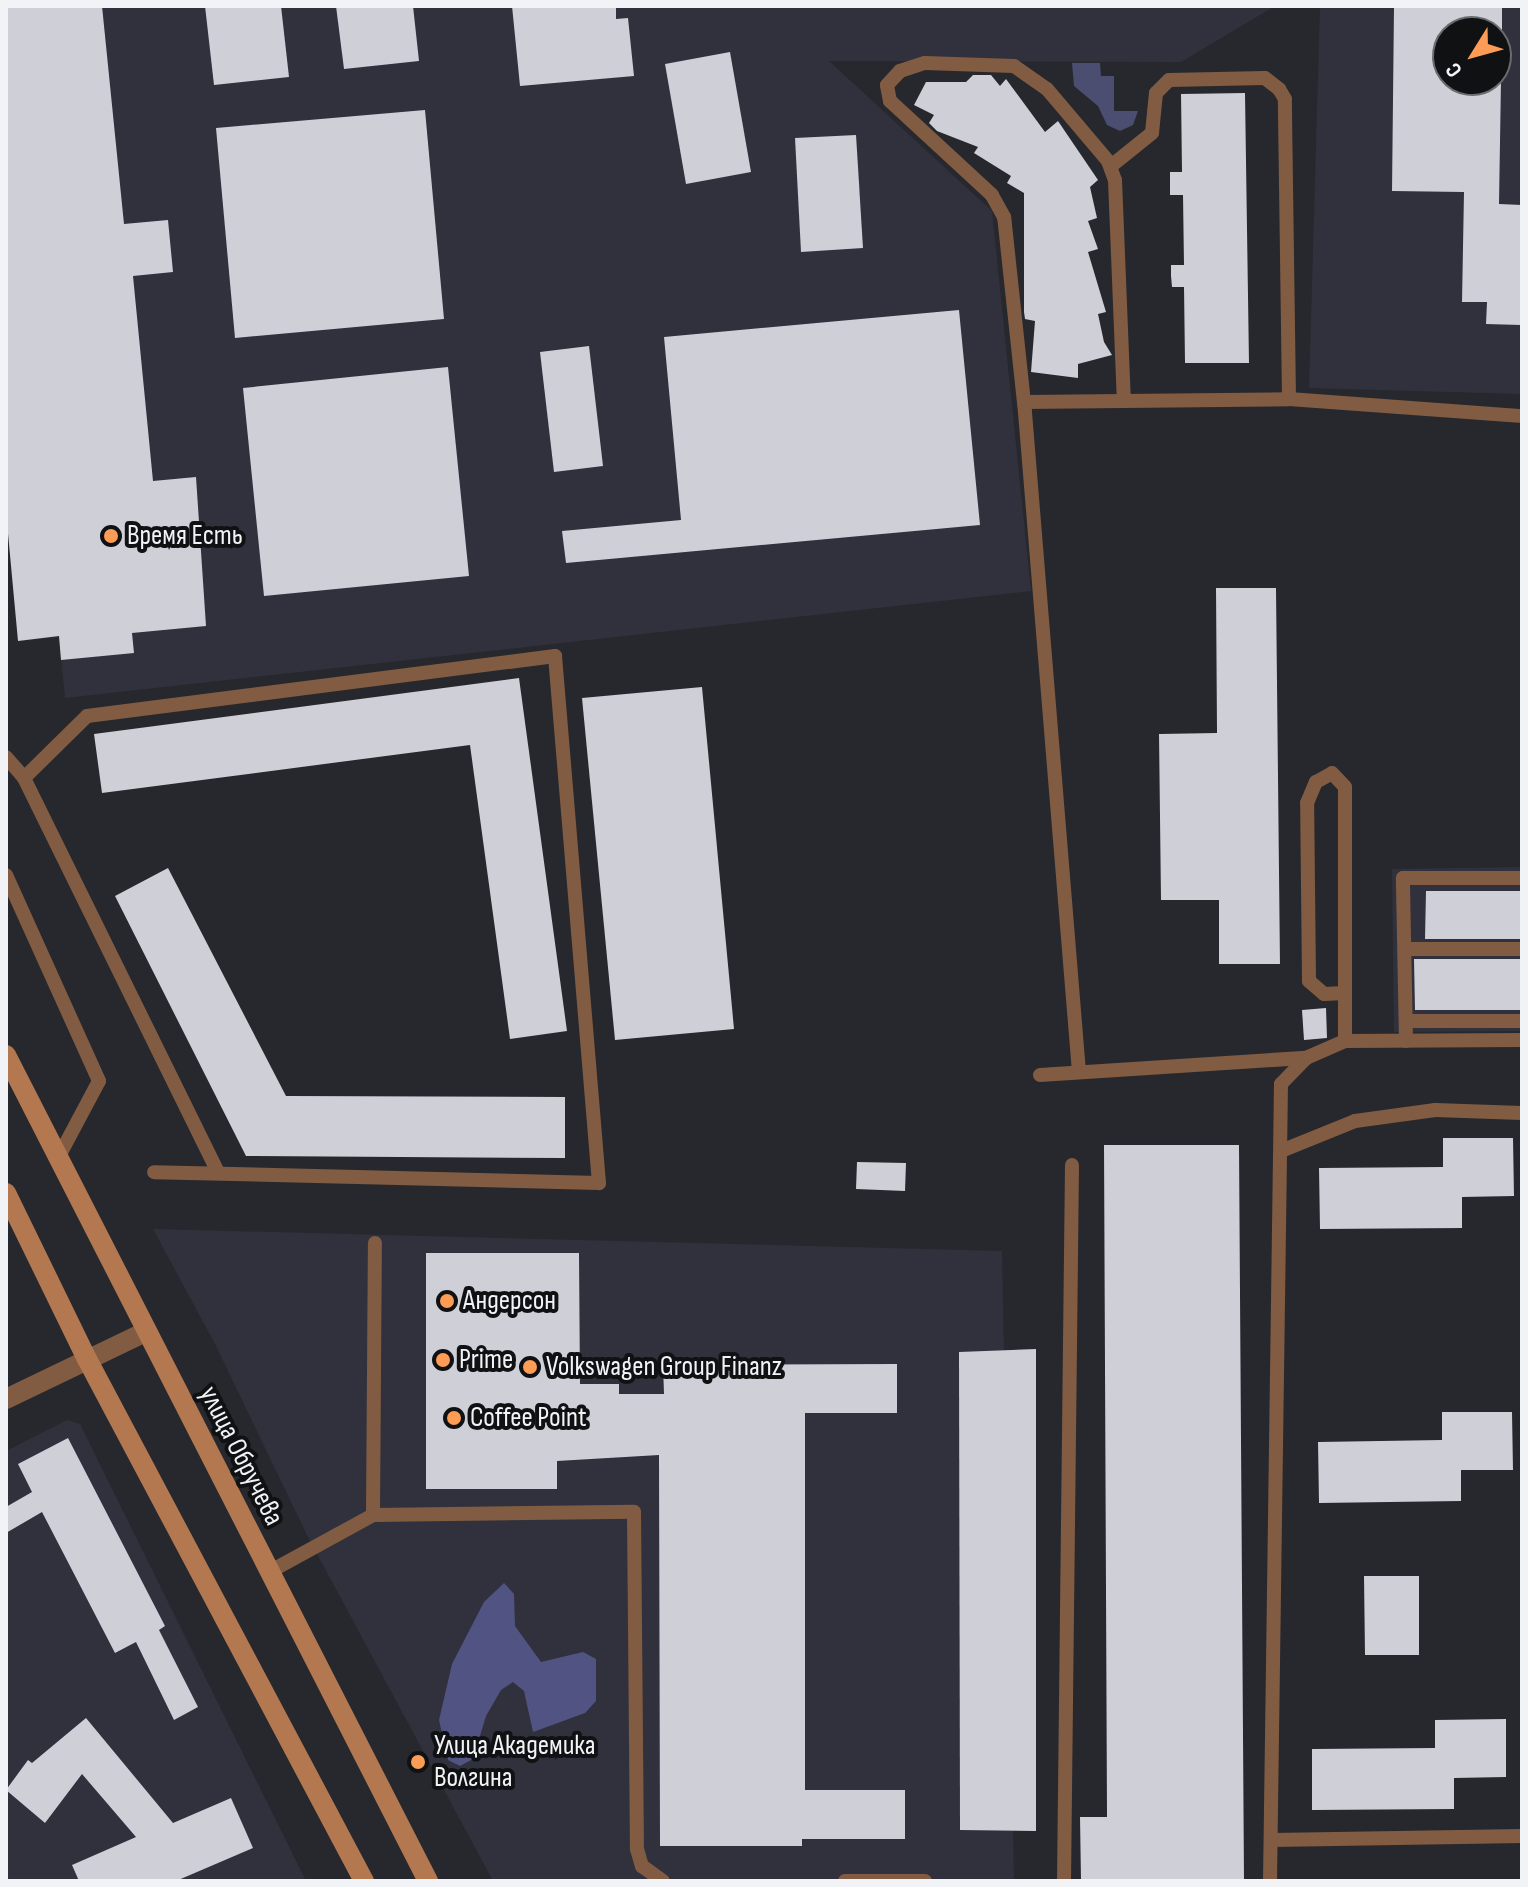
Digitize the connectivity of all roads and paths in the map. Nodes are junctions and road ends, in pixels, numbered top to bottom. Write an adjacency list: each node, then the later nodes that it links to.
1 (1111, 166): 2 (lane); 3 (lane); 4 (lane)
2 (1289, 399): 3 (lane); 5 (lane)
3 (1124, 401): 4 (lane)
4 (1024, 402): 20 (lane)
5 (1522, 416)
6 (6, 757): 7 (lane)
7 (24, 778): 27 (lane); 27 (lane)
8 (6, 875): 24 (lane)
9 (1522, 878): 10 (lane)
10 (1405, 949): 11 (lane); 13 (lane)
11 (1522, 949)
12 (1345, 993): 12 (lane); 16 (lane)
13 (1406, 1021): 14 (lane); 17 (lane)
14 (1522, 1021)
15 (1522, 1040): 17 (lane)
16 (1345, 1041): 17 (lane); 19 (lane)
17 (1406, 1041)
18 (6, 1055): 24 (main road, улица Обручева)
19 (1306, 1058): 20 (lane); 23 (lane)
20 (1079, 1072): 21 (lane)
21 (1040, 1075)
22 (1522, 1113): 23 (lane)
23 (1281, 1151): 36 (lane)
24 (58, 1158): 30 (main road, улица Обручева)
25 (1072, 1165): 42 (lane)
26 (154, 1172): 27 (lane)
27 (218, 1173)
28 (6, 1193): 31 (main road)
29 (375, 1243): 33 (lane)
30 (145, 1332): 31 (street); 34 (main road, улица Обручева)
31 (87, 1359): 32 (street); 37 (main road)
32 (6, 1399)
33 (373, 1515): 34 (lane); 39 (lane)
34 (269, 1572): 38 (main road, улица Обручева)
35 (1522, 1836): 36 (lane)
36 (1272, 1840): 43 (lane)
37 (364, 1881)
38 (428, 1881)
39 (663, 1881)
40 (845, 1881): 41 (lane)
41 (925, 1881)
42 (1064, 1881)
43 (1270, 1881)

